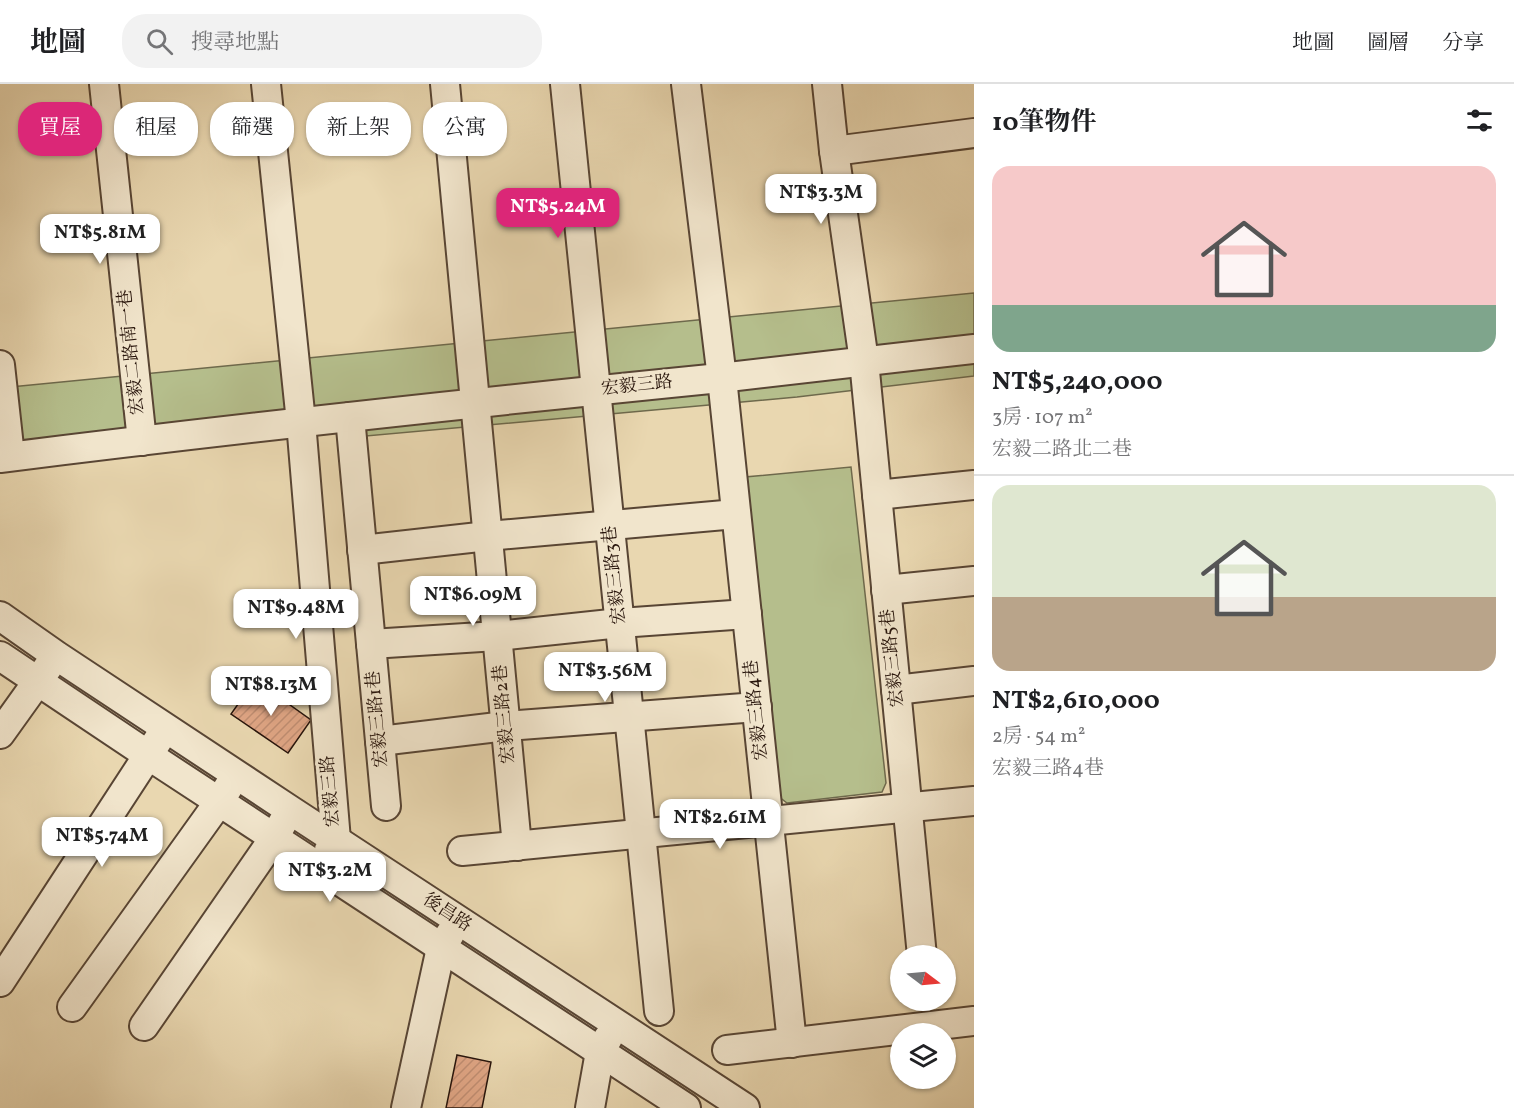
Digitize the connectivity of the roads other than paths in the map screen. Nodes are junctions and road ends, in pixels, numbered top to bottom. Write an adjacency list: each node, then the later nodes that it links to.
1 (104, 84): 17 (street, 宏毅二路南一巷)
2 (266, 84): 16 (street)
3 (445, 84): 14 (street, 宏毅三路2巷)
4 (566, 84): 13 (street, 宏毅三路3巷)
5 (686, 84): 12 (street, 宏毅三路4巷)
6 (827, 84): 8 (street, 宏毅三路5巷)
7 (974, 133): 8 (street)
8 (834, 151): 10 (street, 宏毅三路5巷)
9 (974, 349): 10 (street, 宏毅三路)
10 (864, 361): 12 (street, 宏毅三路); 20 (street, 宏毅三路5巷)
11 (0, 365): 18 (street)
12 (722, 378): 13 (street, 宏毅三路); 21 (street, 宏毅三路4巷)
13 (596, 390): 14 (street, 宏毅三路); 22 (street, 宏毅三路3巷)
14 (475, 403): 15 (street, 宏毅三路); 23 (street, 宏毅三路2巷)
15 (350, 417): 16 (street, 宏毅三路); 24 (street, 宏毅三路1巷)
16 (301, 422): 17 (street, 宏毅三路); 54 (street, 宏毅三路)
17 (142, 441): 18 (street, 宏毅三路)
18 (5, 457)
19 (974, 485): 20 (street)
20 (877, 495): 26 (street, 宏毅三路5巷)
21 (736, 514): 22 (street); 27 (street, 宏毅三路4巷)
22 (610, 525): 23 (street); 29 (street, 宏毅三路3巷)
23 (488, 536): 24 (street); 30 (street, 宏毅三路2巷)
24 (362, 550): 32 (street, 宏毅三路1巷)
25 (974, 581): 26 (street)
26 (886, 590): 37 (street, 宏毅三路5巷)
27 (747, 614): 29 (street); 38 (street, 宏毅三路4巷)
28 (0, 616): 31 (street, 後昌路)
29 (620, 623): 30 (street); 39 (street, 宏毅三路3巷)
30 (497, 636): 32 (street); 40 (street, 宏毅三路2巷)
31 (34, 639): 33 (street, 後昌路); 34 (street)
32 (371, 644): 43 (street, 宏毅三路1巷)
33 (57, 656): 35 (street); 41 (street, 後昌路)
34 (4, 669): 35 (street, 後昌路)
35 (39, 681): 42 (street); 44 (street, 後昌路)
36 (974, 681): 37 (street)
37 (896, 690): 49 (street, 宏毅三路5巷)
38 (757, 707): 39 (street); 51 (street, 宏毅三路4巷)
39 (630, 717): 40 (street); 52 (street, 宏毅三路3巷)
40 (506, 726): 43 (street); 55 (street, 宏毅三路2巷)
41 (165, 728): 44 (street); 45 (street, 後昌路)
42 (0, 734)
43 (380, 741): 48 (street, 宏毅三路1巷)
44 (148, 755): 47 (street, 後昌路); 61 (street)
45 (236, 775): 47 (street); 50 (street, 後昌路)
46 (974, 801): 49 (street)
47 (219, 802): 53 (street, 後昌路); 62 (street)
48 (386, 806)
49 (908, 808): 51 (street); 59 (street, 宏毅三路5巷)
50 (290, 810): 53 (street); 54 (street, 後昌路)
51 (769, 822): 52 (street); 68 (street, 宏毅三路4巷)
52 (641, 834): 55 (street); 63 (street, 宏毅三路3巷)
53 (274, 838): 57 (street, 後昌路); 67 (street)
54 (336, 840): 57 (street, 宏毅三路); 58 (street, 後昌路)
55 (517, 846): 56 (street)
56 (462, 852)
57 (317, 866): 60 (street, 後昌路)
58 (459, 921): 60 (street); 66 (street, 後昌路)
59 (921, 945)
60 (441, 948): 70 (street, 後昌路); 73 (street)
61 (0, 982)
62 (72, 1007)
63 (659, 1011)
64 (928, 1013): 65 (street); 68 (street)
65 (974, 1021)
66 (616, 1023): 70 (street); 71 (street, 後昌路)
67 (144, 1026)
68 (792, 1043): 69 (street)
69 (727, 1050)
70 (600, 1052): 72 (street, 後昌路); 74 (street)
71 (686, 1070): 72 (street); 75 (street, 後昌路)
72 (675, 1105)
73 (406, 1108)
74 (590, 1108)
75 (745, 1108)

